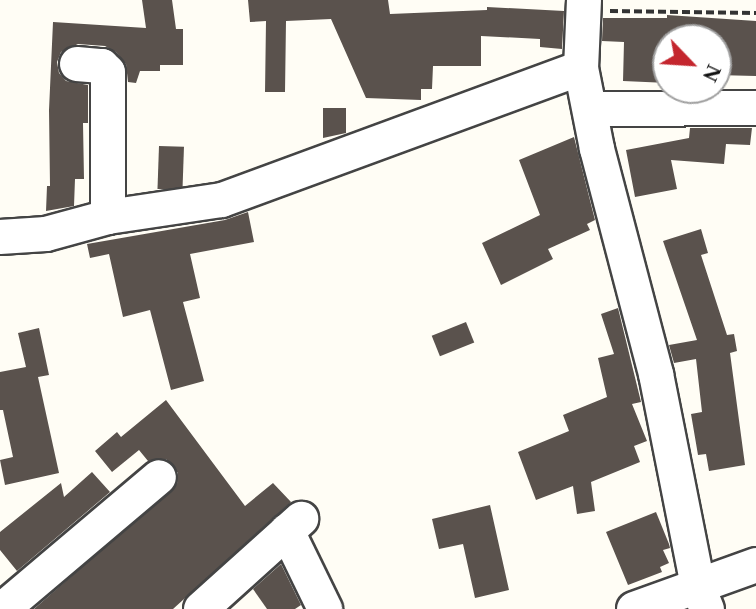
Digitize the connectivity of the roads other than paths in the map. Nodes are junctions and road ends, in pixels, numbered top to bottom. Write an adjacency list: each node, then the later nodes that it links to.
1 (584, 6): 3 (street)
2 (77, 64): 6 (street)
3 (581, 68): 5 (street); 6 (street)
4 (756, 108): 5 (street)
5 (590, 109): 10 (street)
6 (108, 217): 7 (street)
7 (0, 237)
8 (159, 477): 11 (street)
9 (756, 565): 10 (street)
10 (702, 598): 14 (street)
11 (3, 609)
12 (201, 609): 13 (street)
13 (325, 609)
14 (634, 609)

